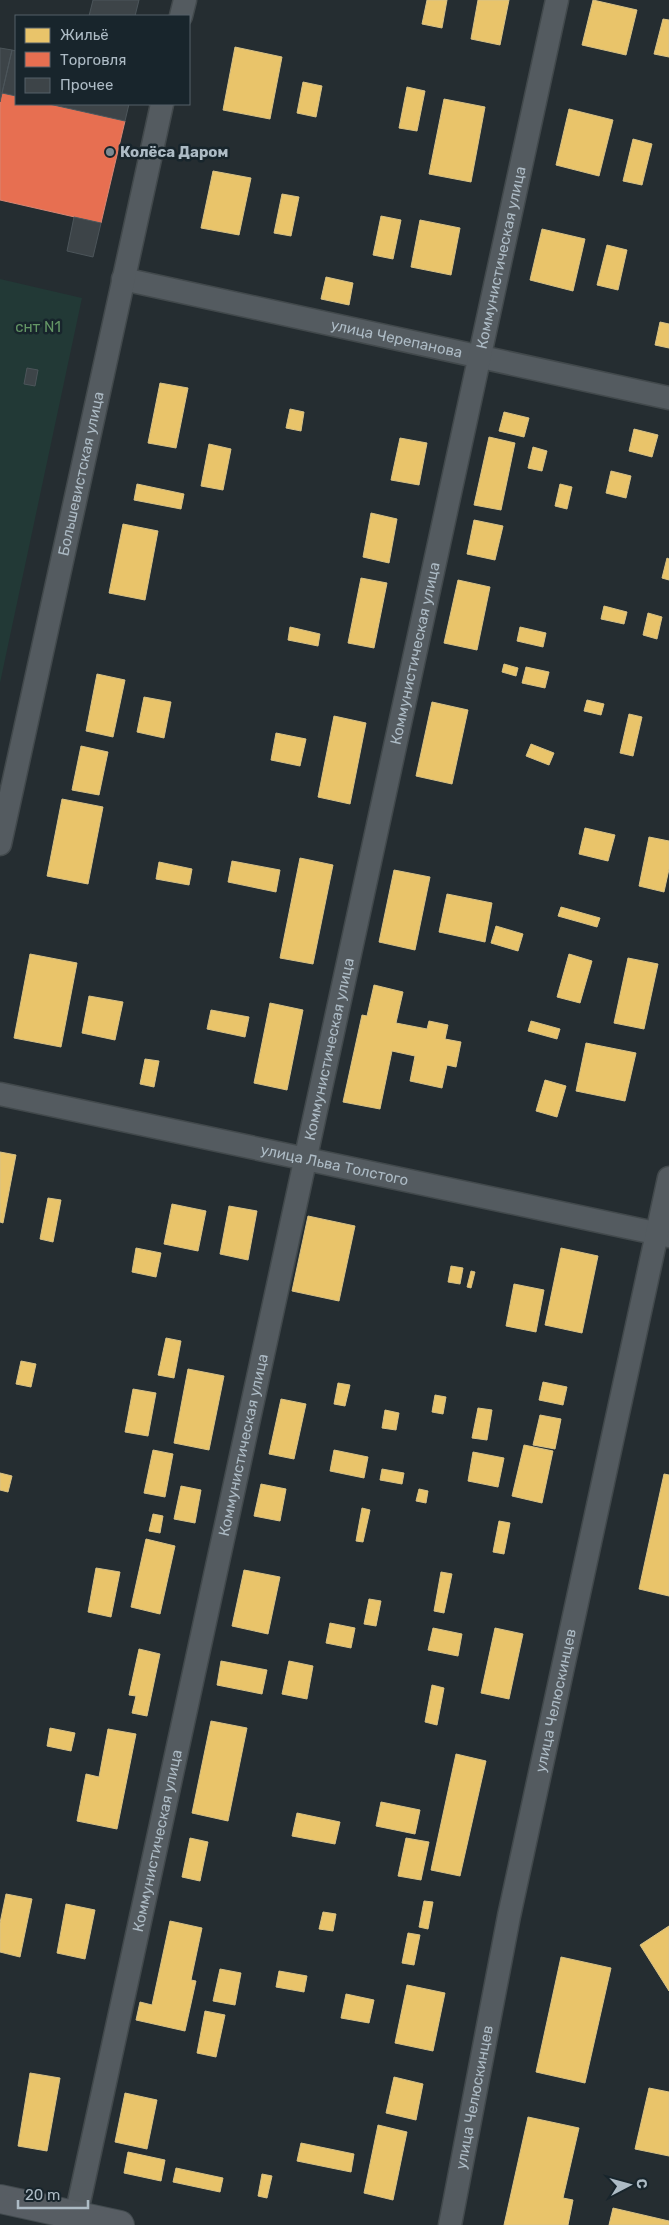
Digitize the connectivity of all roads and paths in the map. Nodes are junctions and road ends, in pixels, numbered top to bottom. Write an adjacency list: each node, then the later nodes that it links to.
1 (184, 0): 3 (street)
2 (557, 0): 6 (street, Коммунистическая улица)
3 (181, 15)
4 (162, 105): 5 (street, Большевистская улица)
5 (124, 279): 6 (street, улица Черепанова); 8 (street, Большевистская улица)
6 (479, 356): 7 (street, улица Черепанова); 10 (street, Коммунистическая улица)
7 (669, 398)
8 (0, 844)
9 (0, 1094): 10 (street, улица Льва Толстого)
10 (305, 1157): 12 (street, улица Льва Толстого); 14 (street, Коммунистическая улица)
11 (669, 1178): 12 (street, улица Челюскинцев)
12 (663, 1234): 16 (street, улица Челюскинцев)
13 (0, 2199): 14 (main road)
14 (76, 2216): 15 (main road)
15 (120, 2225)
16 (450, 2225)

